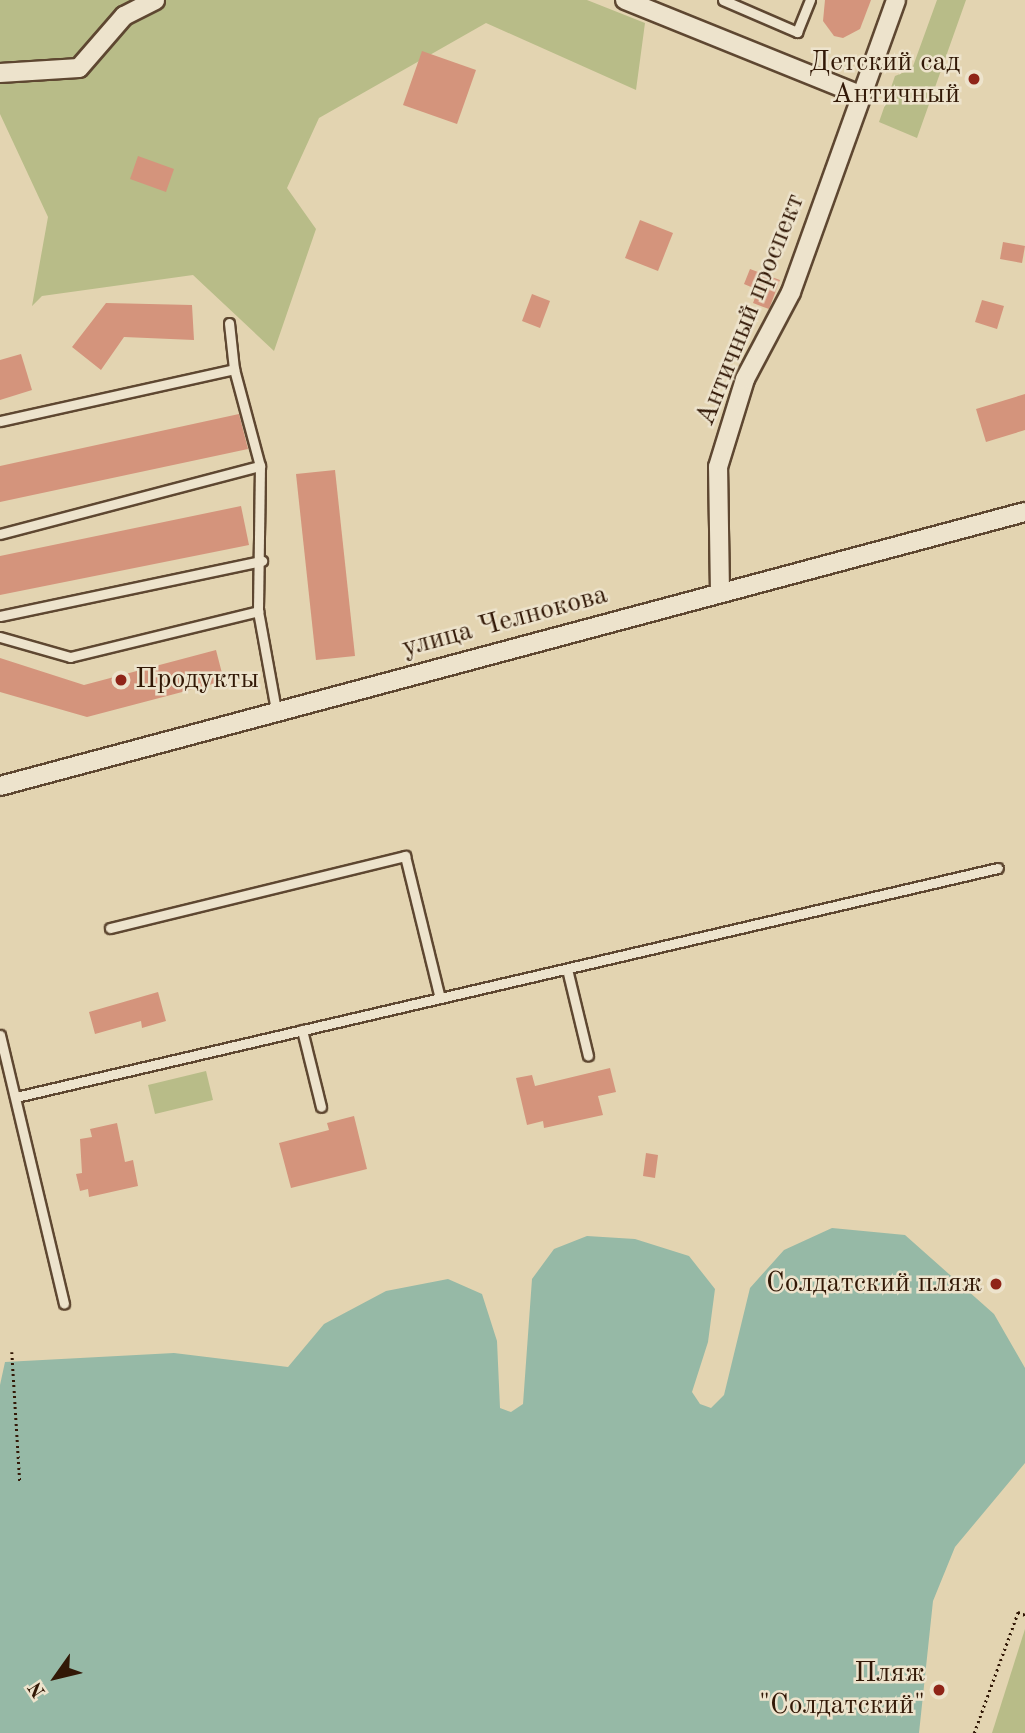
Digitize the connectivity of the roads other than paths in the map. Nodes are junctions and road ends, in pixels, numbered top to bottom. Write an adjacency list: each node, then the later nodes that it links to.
1 (155, 0): 6 (street)
2 (625, 0): 7 (street)
3 (723, 0): 4 (lane)
4 (810, 0)
5 (897, 0): 7 (street, Античный проспект)
6 (0, 72)
7 (860, 95): 15 (street, Античный проспект)
8 (229, 323): 9 (lane)
9 (234, 369): 10 (lane); 11 (lane)
10 (0, 421)
11 (260, 466): 13 (lane); 14 (lane)
12 (1025, 512): 15 (street, улица Челнокова)
13 (0, 534)
14 (262, 561): 16 (lane); 17 (lane)
15 (720, 593): 19 (street, улица Челнокова)
16 (258, 611): 18 (lane); 19 (lane)
17 (0, 616)
18 (0, 637)
19 (276, 710): 20 (street, улица Челнокова)
20 (0, 786)
21 (998, 868): 23 (lane)
22 (110, 928): 24 (lane)
23 (566, 969): 24 (lane); 27 (lane)
24 (440, 998): 25 (lane)
25 (302, 1030): 28 (lane); 29 (lane)
26 (0, 1035): 28 (lane)
27 (588, 1056)
28 (16, 1097): 30 (lane)
29 (321, 1108)
30 (64, 1303)

